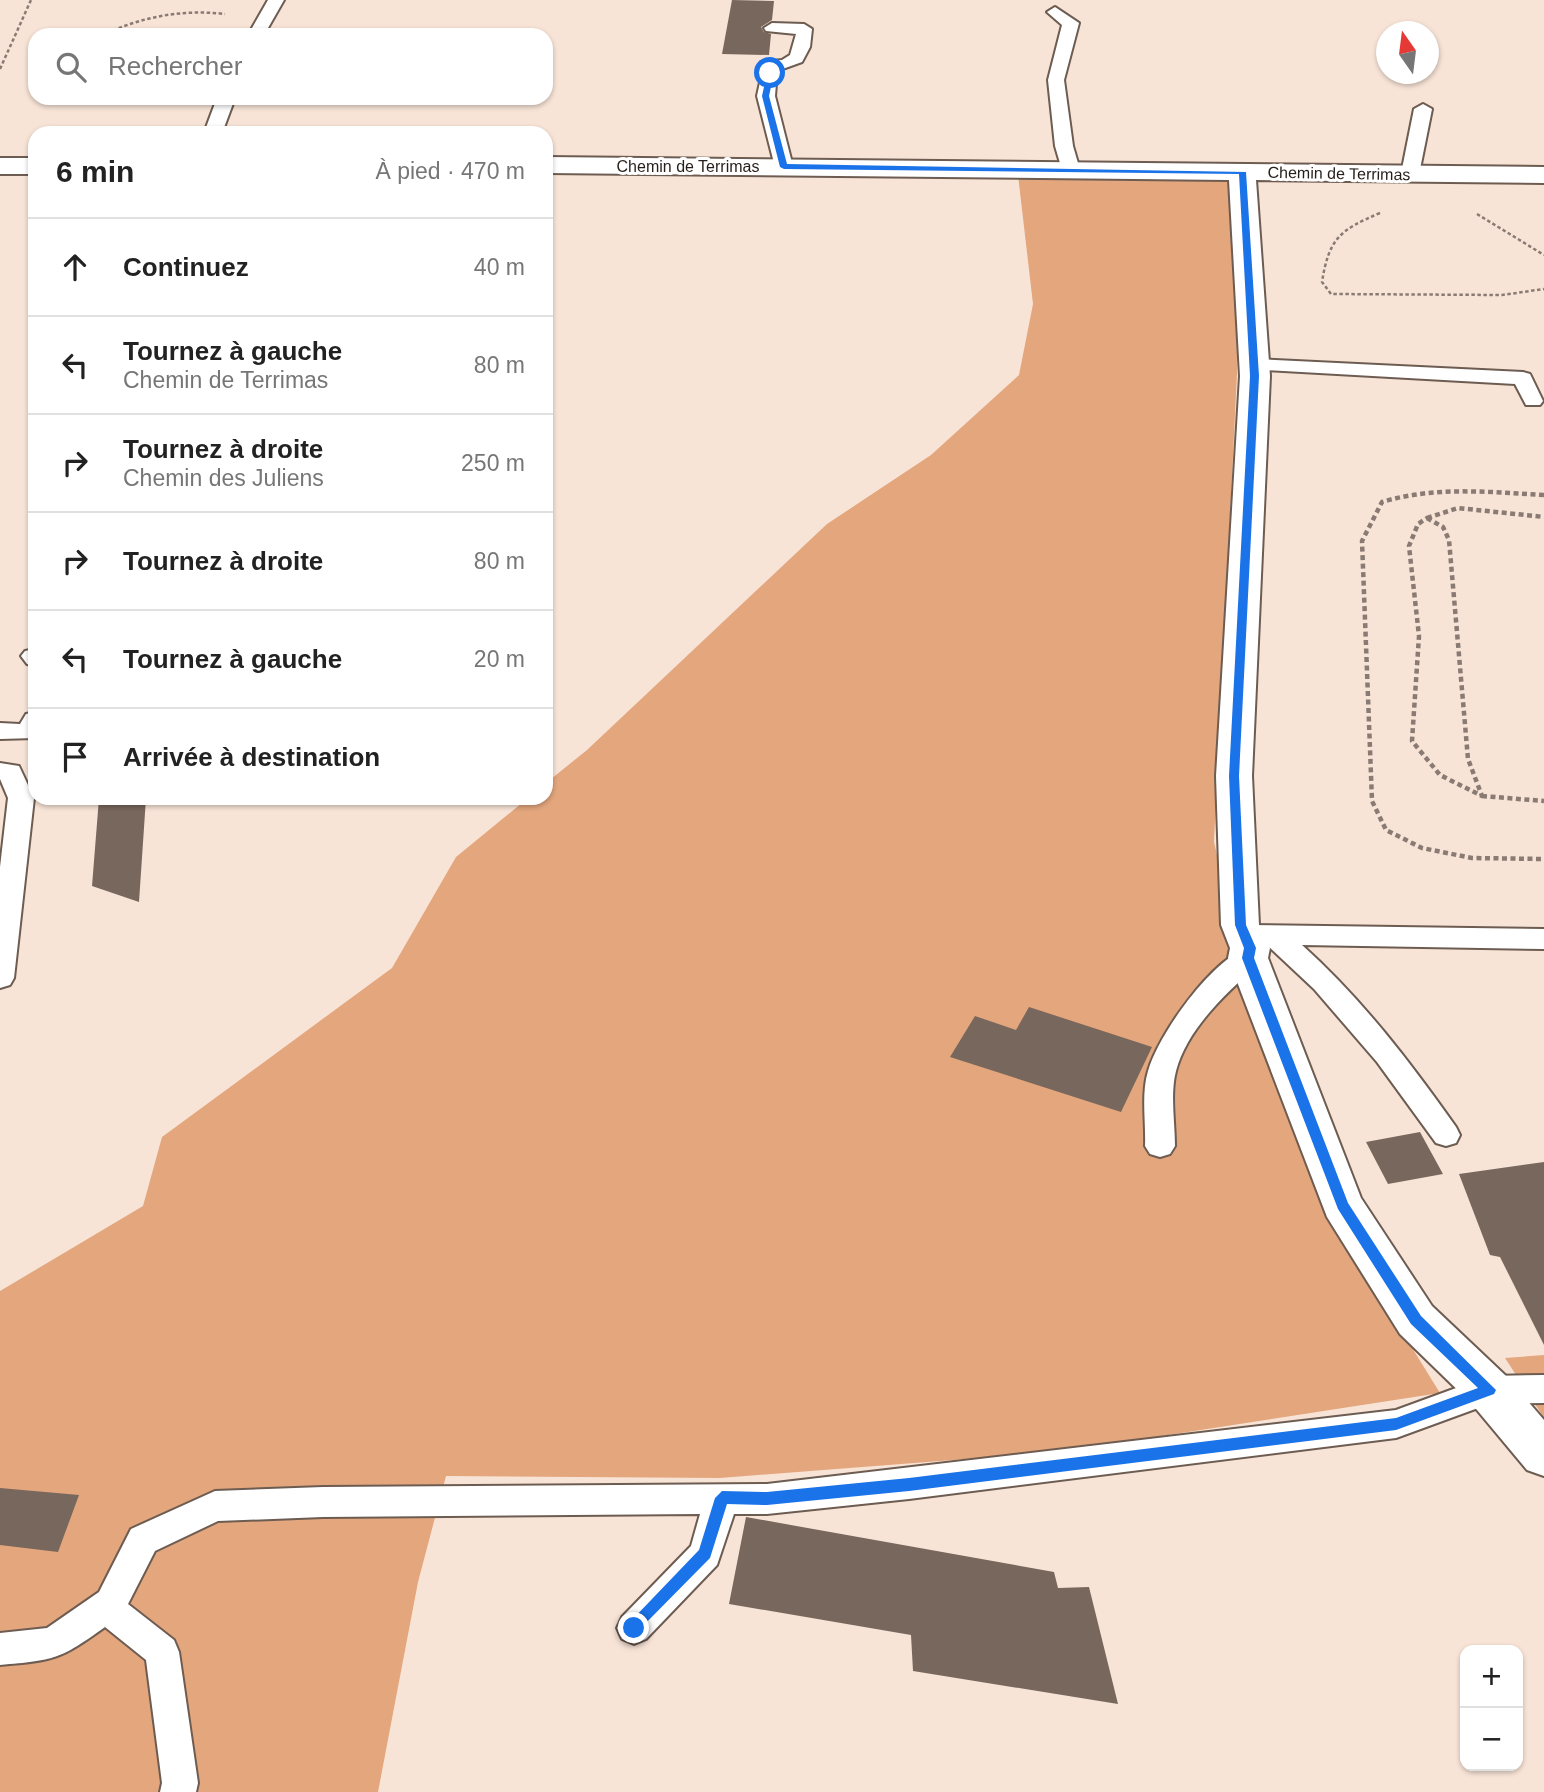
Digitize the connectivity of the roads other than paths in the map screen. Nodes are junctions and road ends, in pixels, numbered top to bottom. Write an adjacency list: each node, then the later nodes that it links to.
1 (276, 0): 3 (lane)
2 (1055, 12): 12 (lane)
3 (259, 28)
4 (772, 28): 11 (lane)
5 (223, 105): 7 (lane)
6 (1423, 109): 14 (lane)
7 (216, 126)
8 (553, 165): 11 (street, Chemin de Terrimas)
9 (0, 166): 10 (street)
10 (28, 166)
11 (784, 167): 12 (street, Chemin de Terrimas)
12 (1071, 170): 13 (street, Chemin de Terrimas)
13 (1242, 172): 14 (street, Chemin de Terrimas); 16 (street)
14 (1410, 174): 15 (street, Chemin de Terrimas)
15 (1544, 175)
16 (1254, 365): 17 (lane); 23 (street)
17 (1533, 401)
18 (28, 728): 19 (lane)
19 (0, 731)
20 (0, 771): 21 (lane)
21 (3, 931): 24 (lane)
22 (1544, 939): 23 (lane)
23 (1256, 943): 25 (lane); 26 (lane); 27 (street)
24 (0, 978)
25 (1446, 1135)
26 (1160, 1146)
27 (1489, 1390): 28 (lane); 29 (street); 30 (lane)
28 (1544, 1390)
29 (1544, 1455)
30 (722, 1498): 31 (lane); 32 (lane)
31 (111, 1603): 33 (lane); 34 (lane)
32 (634, 1628)
33 (0, 1649)
34 (178, 1792)

